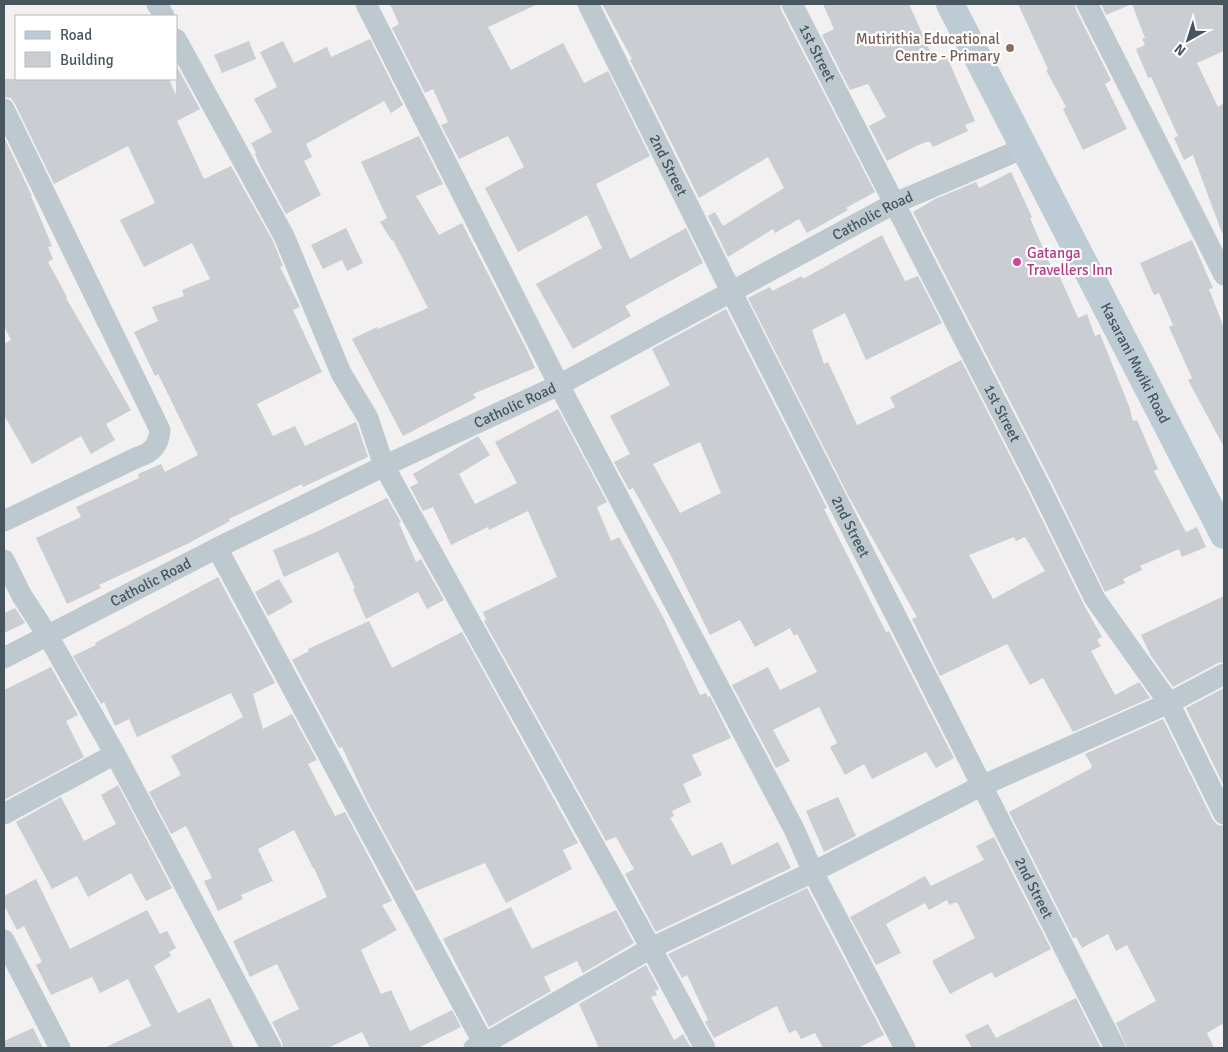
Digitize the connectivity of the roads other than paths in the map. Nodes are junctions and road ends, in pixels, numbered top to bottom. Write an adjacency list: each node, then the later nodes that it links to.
1 (157, 4): 7 (street)
2 (366, 4): 14 (street)
3 (588, 4): 13 (street, 2nd Street)
4 (792, 4): 11 (street, 1st Street)
5 (950, 4): 10 (main road, Kasarani Mwiki Road)
6 (1087, 4): 12 (street)
7 (163, 15)
8 (178, 44): 15 (street)
9 (4, 109): 16 (street)
10 (1024, 148): 11 (street, Catholic Road); 17 (main road, Kasarani Mwiki Road)
11 (895, 203): 13 (street, Catholic Road); 23 (street, 1st Street)
12 (1224, 275)
13 (731, 291): 14 (street, Catholic Road); 25 (street, 2nd Street)
14 (559, 385): 15 (street, Catholic Road); 28 (street)
15 (384, 466): 18 (street, Catholic Road); 30 (street)
16 (4, 521)
17 (1224, 536)
18 (217, 548): 20 (street, Catholic Road); 31 (street)
19 (4, 560): 20 (street)
20 (48, 636): 21 (street, Catholic Road); 24 (street)
21 (4, 658)
22 (1224, 674): 23 (street)
23 (1169, 703): 25 (street); 27 (street, 1st Street)
24 (115, 754): 26 (street); 33 (street)
25 (981, 786): 28 (street); 36 (street, 2nd Street)
26 (4, 814)
27 (1224, 814)
28 (813, 872): 30 (street); 35 (street)
29 (4, 940): 32 (street)
30 (651, 948): 31 (street); 34 (street)
31 (481, 1047)
32 (60, 1048)
33 (271, 1048)
34 (705, 1048)
35 (905, 1048)
36 (1115, 1048)

